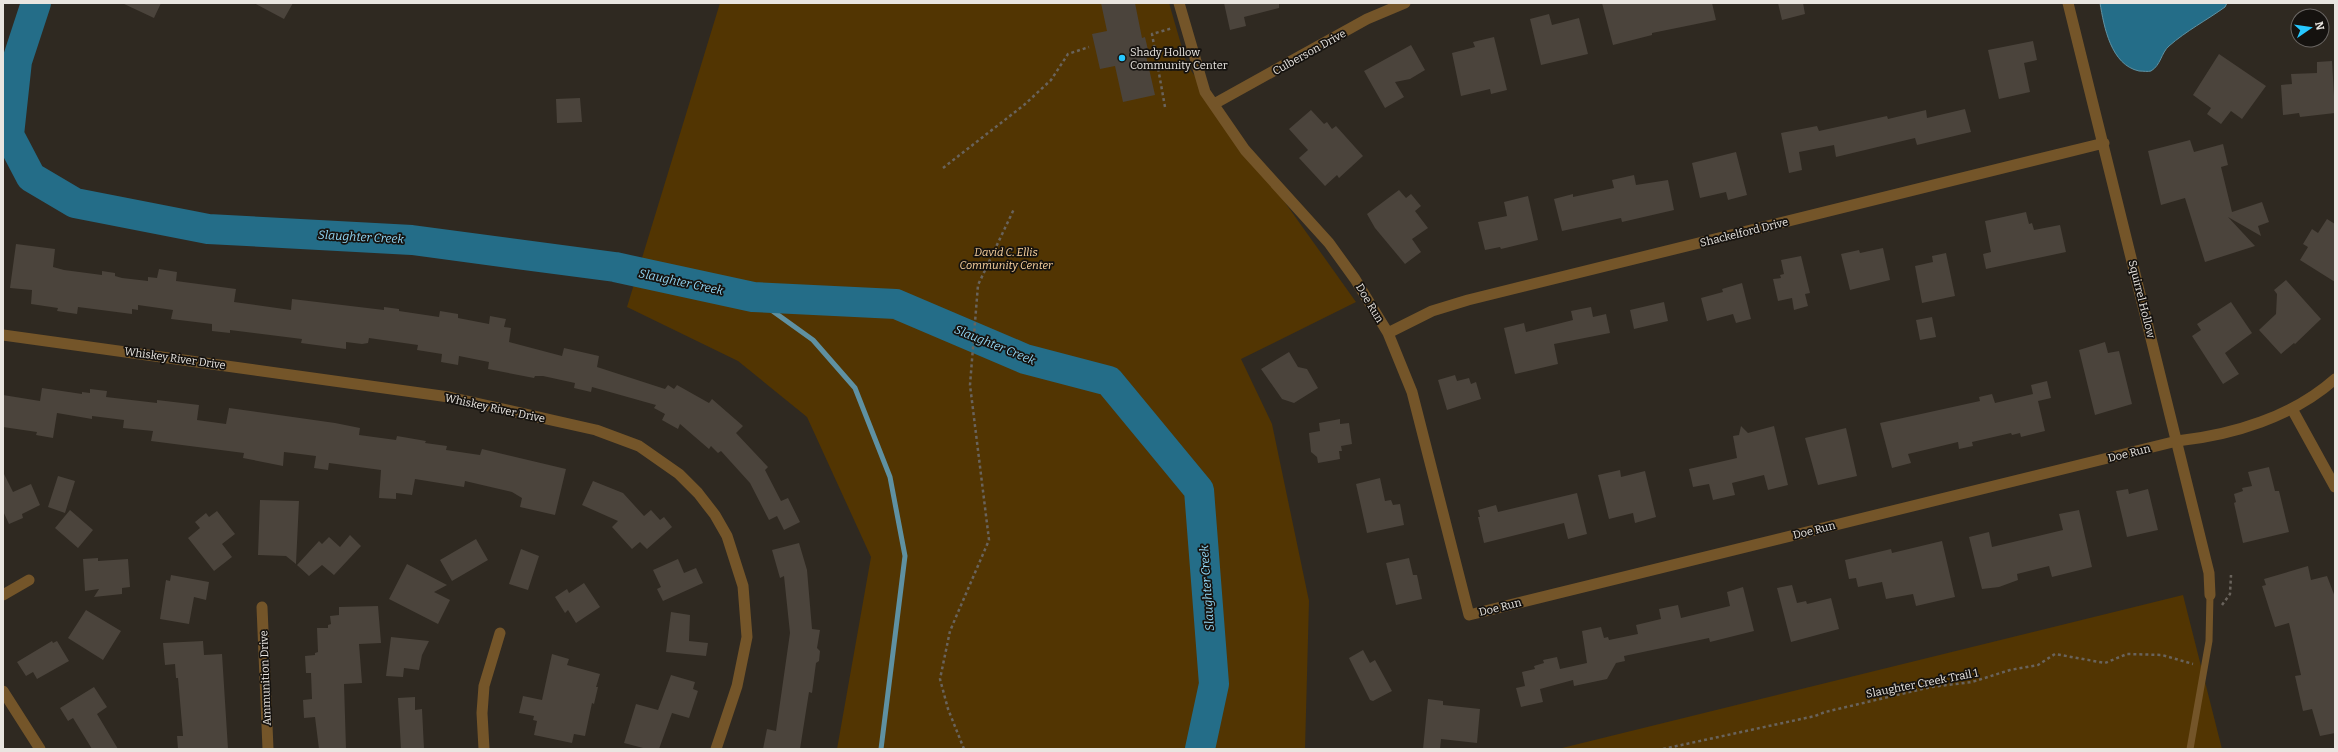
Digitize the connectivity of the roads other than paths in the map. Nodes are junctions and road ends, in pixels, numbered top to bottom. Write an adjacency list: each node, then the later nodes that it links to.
1 (1179, 3): 4 (street, Doe Run)
2 (1405, 3): 4 (street, Culberson Drive)
3 (2068, 3): 5 (street, Squirrel Hollow)
4 (1214, 104): 6 (street, Doe Run)
5 (2104, 143): 6 (street, Shackelford Drive); 10 (street, Squirrel Hollow)
6 (1388, 334): 10 (street, Doe Run)
7 (3, 335): 21 (street, Whiskey River Drive)
8 (2335, 379): 9 (street)
9 (2292, 409): 10 (street); 11 (street)
10 (2176, 441): 14 (street, Squirrel Hollow)
11 (2335, 487)
12 (29, 580): 13 (street)
13 (3, 595)
14 (2210, 595): 22 (lane)
15 (262, 607): 19 (street, Ammunition Drive)
16 (500, 633): 20 (street)
17 (3, 691): 18 (street)
18 (40, 749)
19 (268, 749)
20 (484, 749)
21 (716, 749)
22 (2190, 749)

